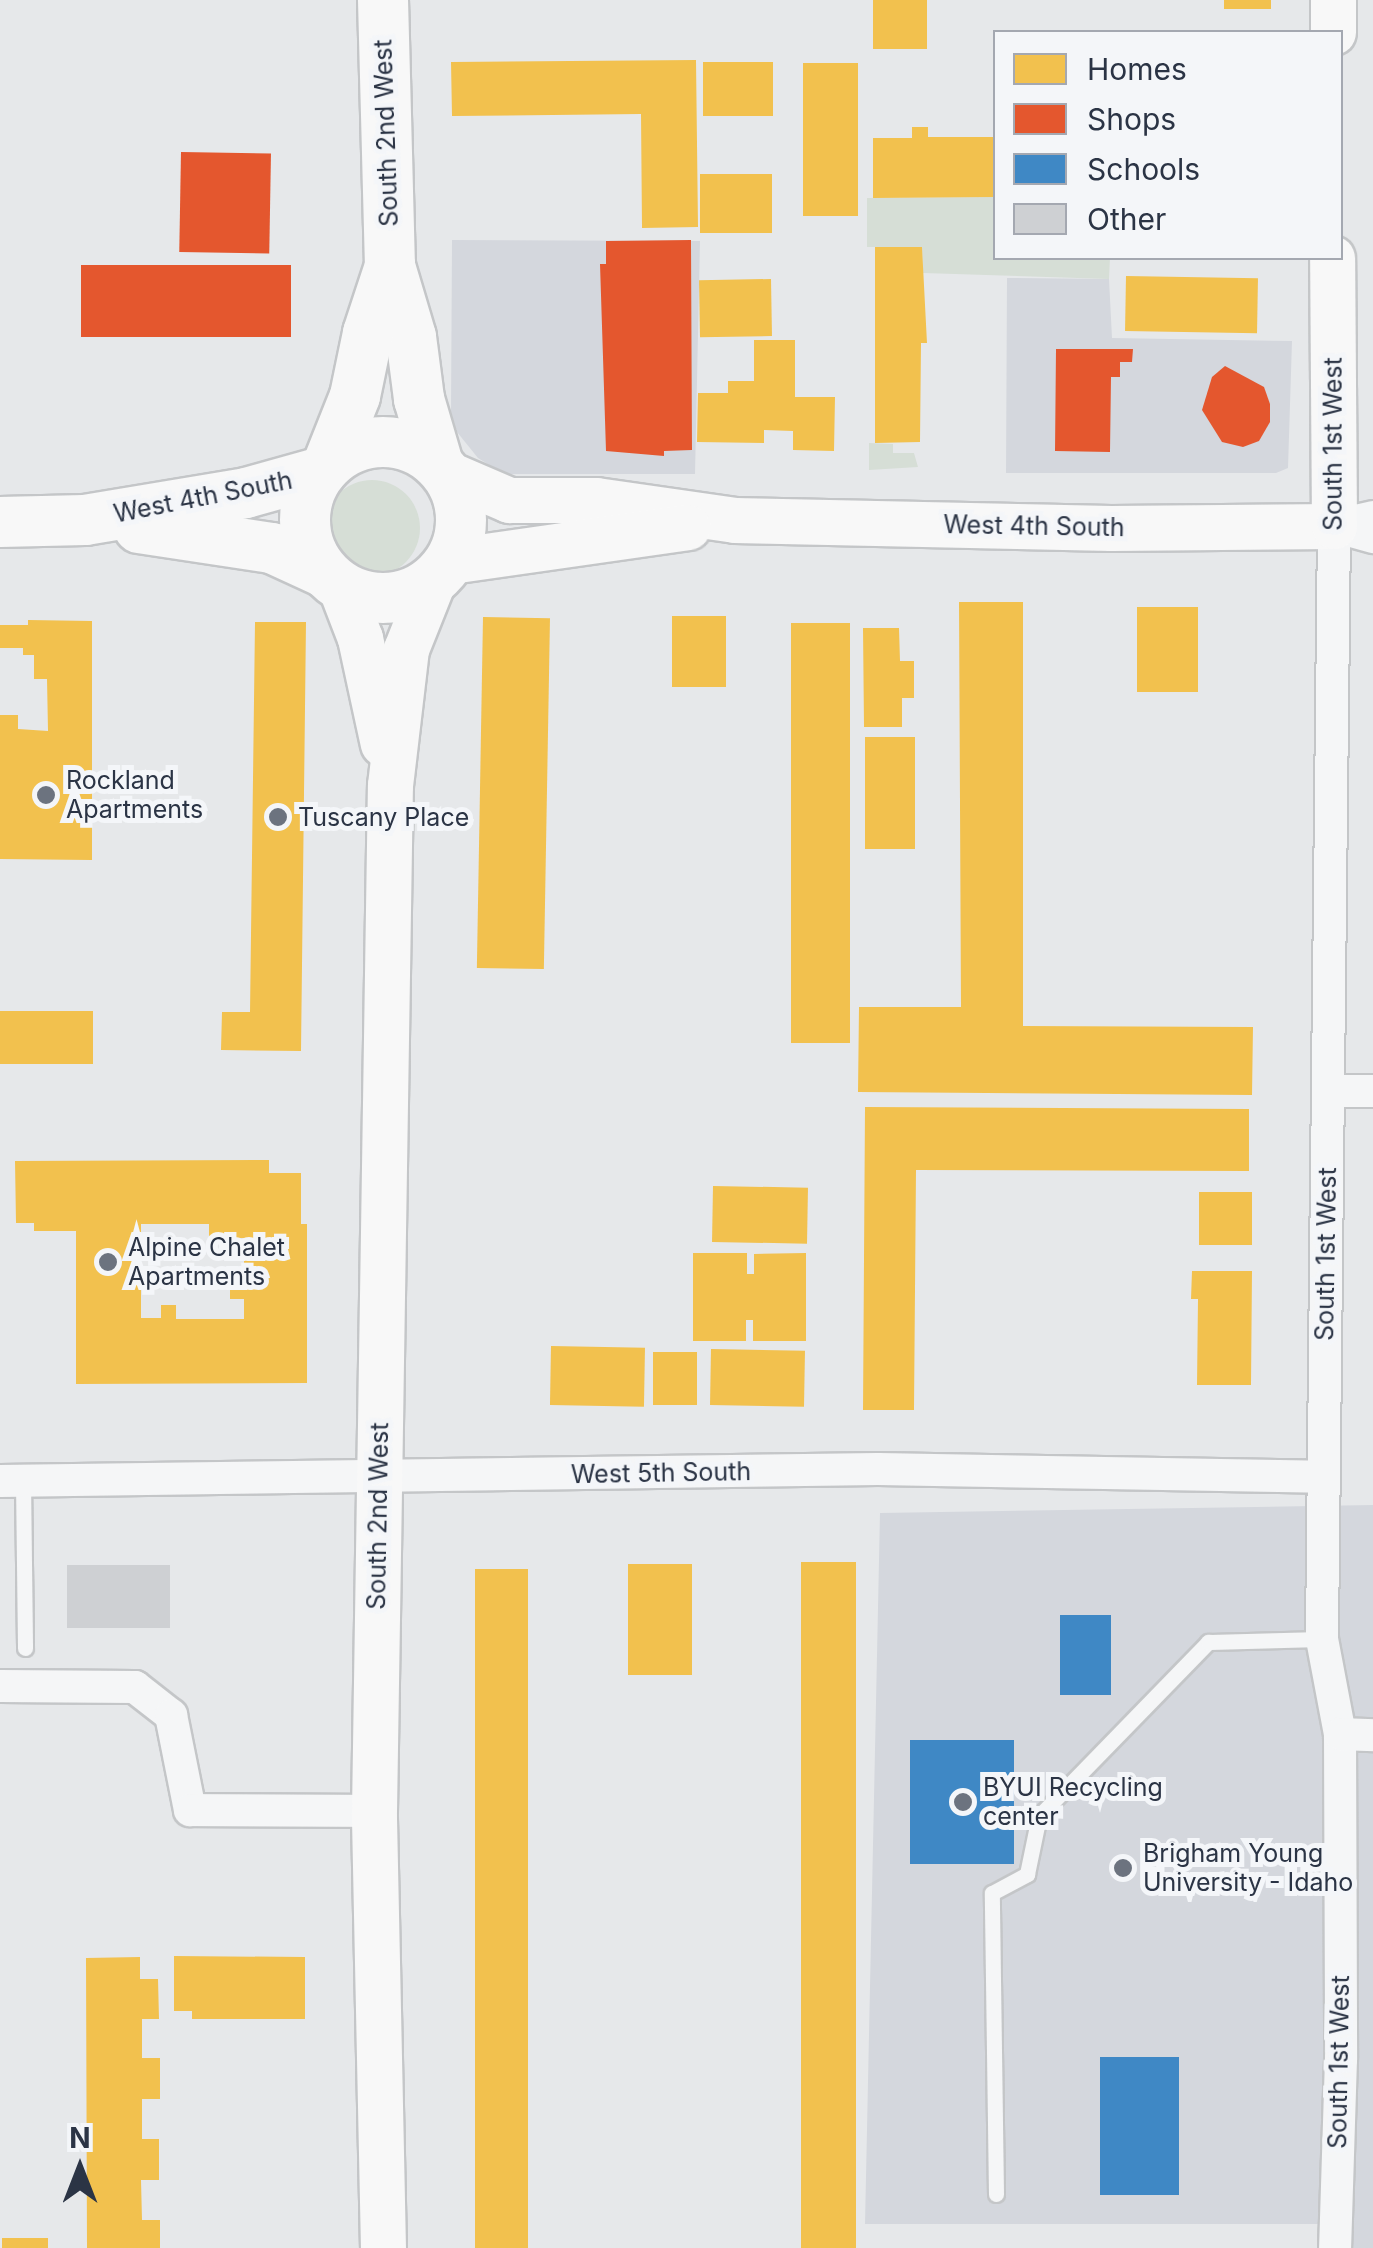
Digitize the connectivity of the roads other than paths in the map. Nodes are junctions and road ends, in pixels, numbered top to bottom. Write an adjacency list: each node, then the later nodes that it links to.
1 (382, 0): 5 (main road, South 2nd West)
2 (1333, 0): 3 (main road)
3 (1332, 30)
4 (1332, 260): 11 (main road, South 1st West)
5 (390, 266): 6 (main road, South 2nd West); 7 (main road, South 2nd West)
6 (324, 468): 7 (main road); 8 (main road, West 4th South); 13 (main road)
7 (442, 468): 9 (main road, West 4th South); 12 (main road)
8 (85, 520): 10 (main road, West 4th South); 13 (main road, West 4th South)
9 (734, 520): 11 (main road, West 4th South); 12 (main road, West 4th South)
10 (0, 522)
11 (1360, 527): 15 (street, South 1st West)
12 (442, 571): 13 (main road); 14 (main road, South 2nd West)
13 (332, 579): 14 (main road, South 2nd West)
14 (390, 785): 18 (main road, South 2nd West)
15 (1328, 1091): 16 (street); 17 (street, South 1st West)
16 (1373, 1091)
17 (1322, 1477): 18 (street, West 5th South); 20 (street, South 1st West)
18 (378, 1479): 19 (street, West 5th South); 25 (main road, South 2nd West)
19 (12, 1481): 21 (lane)
20 (1322, 1639): 23 (street, South 1st West); 26 (lane)
21 (26, 1648)
22 (0, 1686): 25 (street)
23 (1340, 1734): 24 (street); 28 (street, South 1st West)
24 (1373, 1734)
25 (374, 1811): 27 (main road, South 2nd West)
26 (996, 2194)
27 (382, 2248)
28 (1335, 2248)

